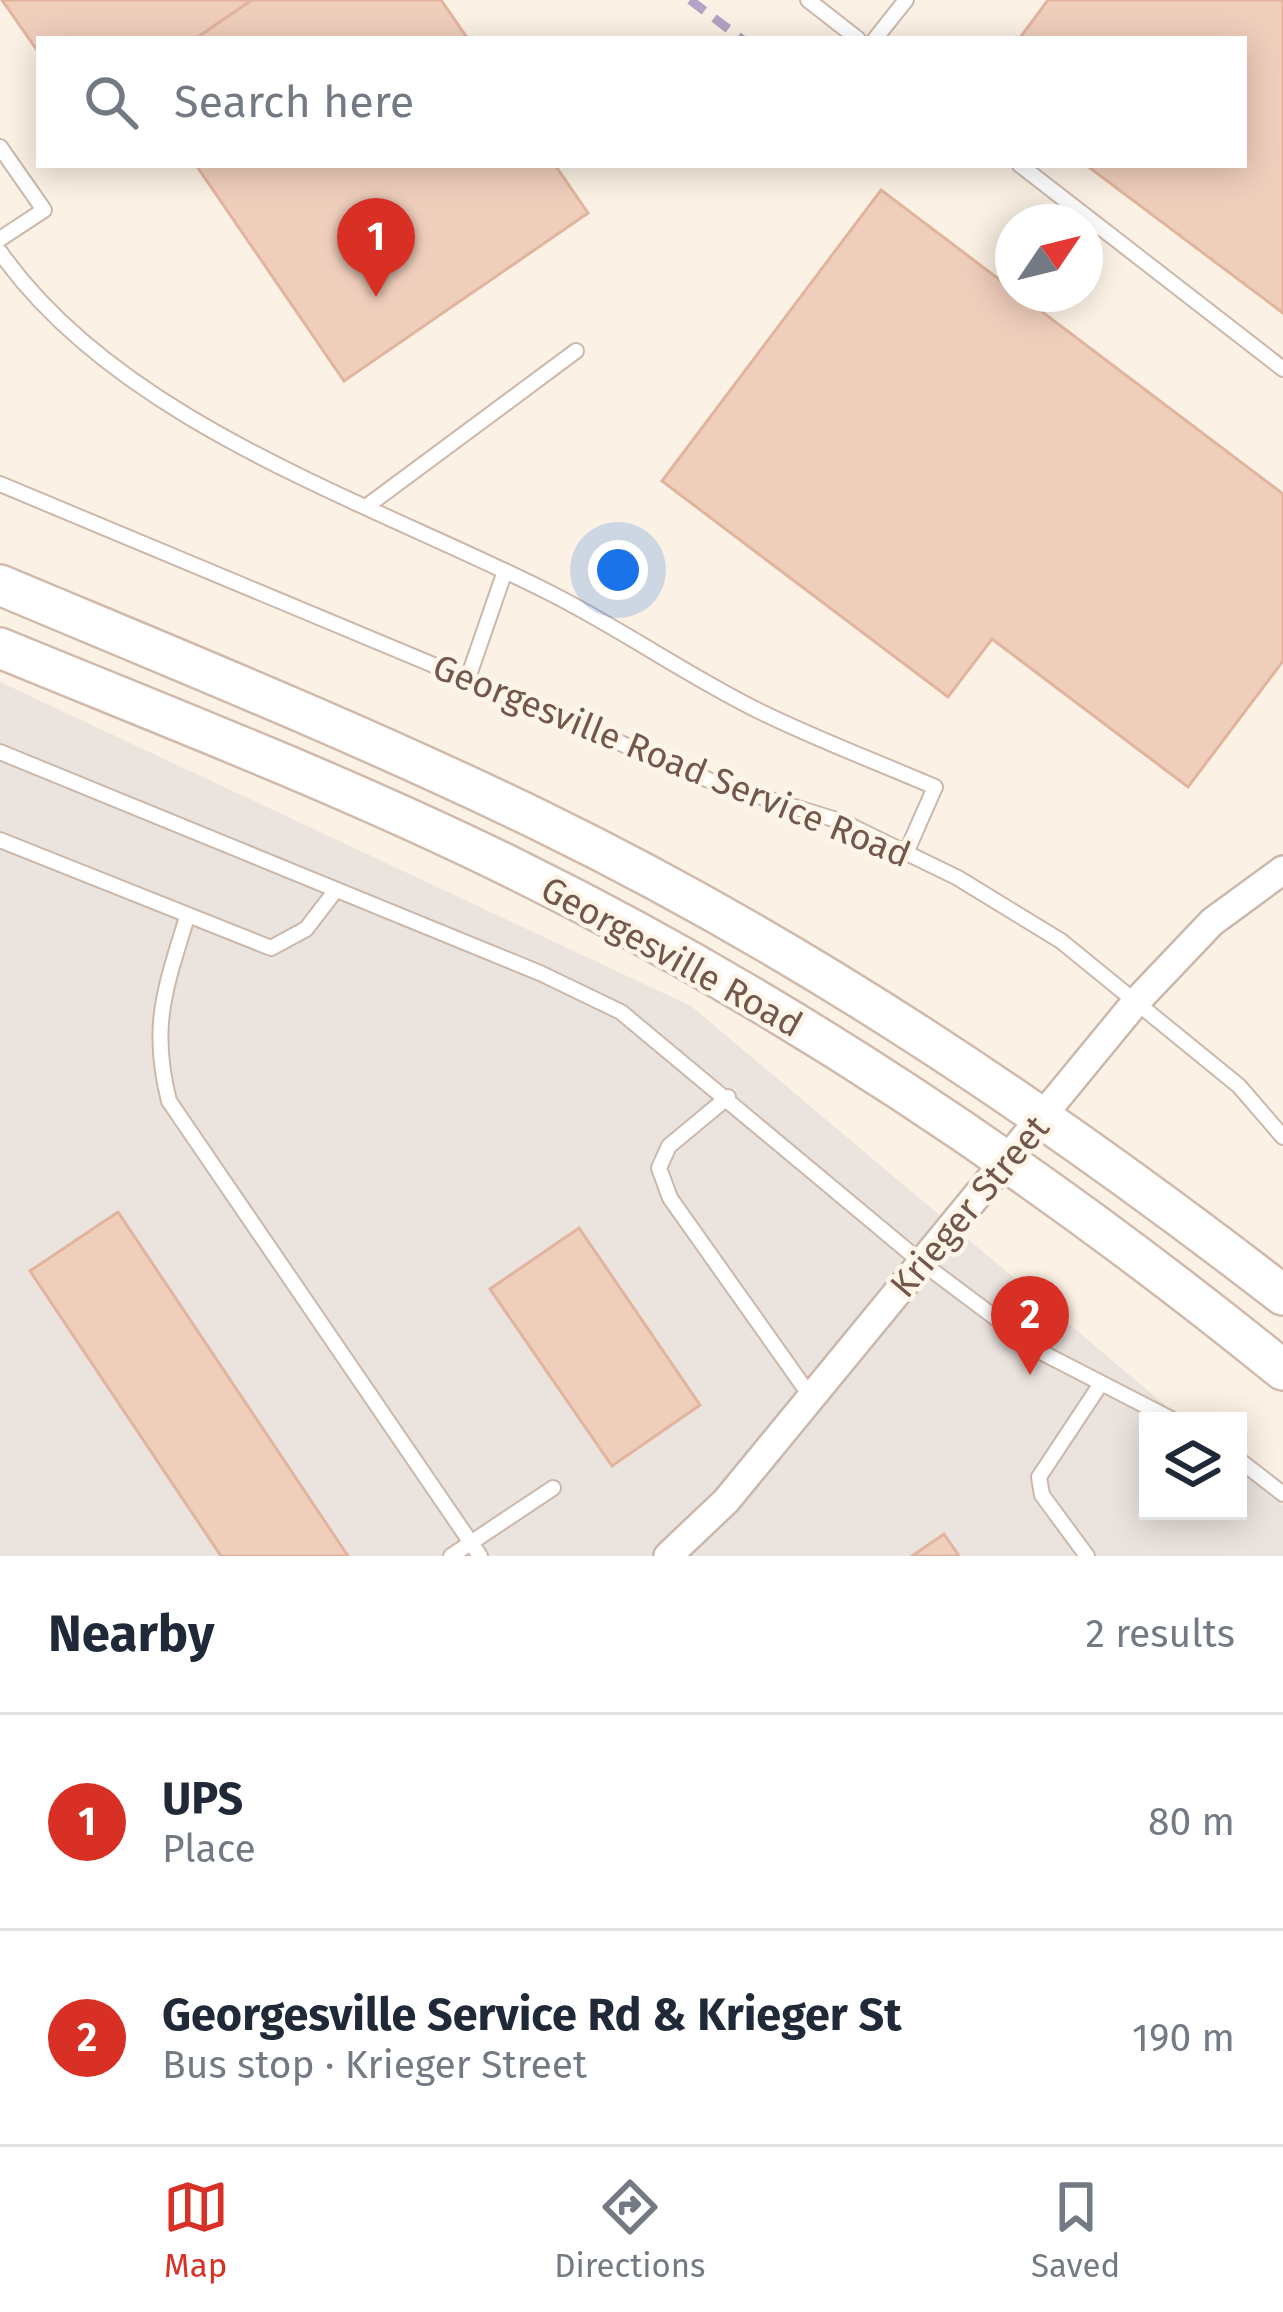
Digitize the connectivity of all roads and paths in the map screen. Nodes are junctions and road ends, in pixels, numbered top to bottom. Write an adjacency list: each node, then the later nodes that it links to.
1 (808, 0): 3 (lane)
2 (906, 0): 4 (lane)
3 (854, 36)
4 (877, 36)
5 (0, 147): 7 (lane)
6 (1024, 168): 10 (lane)
7 (0, 239)
8 (0, 252): 12 (lane)
9 (575, 351): 12 (lane)
10 (1283, 369)
11 (0, 484): 16 (lane, Georgesville Road Service Road)
12 (367, 506): 13 (lane)
13 (505, 571): 16 (lane); 19 (lane)
14 (0, 585): 25 (main road, Georgesville Road)
15 (0, 648): 27 (main road, Georgesville Road)
16 (468, 678): 19 (lane, Georgesville Road Service Road)
17 (0, 752): 21 (lane)
18 (0, 840): 22 (lane)
19 (907, 853): 23 (lane, Georgesville Road Service Road)
20 (1283, 870): 23 (street, Krieger Street)
21 (336, 890): 22 (lane); 24 (lane)
22 (187, 916): 37 (lane)
23 (1135, 1003): 25 (street, Krieger Street); 26 (lane, Georgesville Road Service Road)
24 (728, 1097): 28 (lane); 32 (lane)
25 (1045, 1117): 27 (street, Krieger Street); 29 (main road, Georgesville Road)
26 (1283, 1137)
27 (1008, 1160): 28 (street, Krieger Street); 30 (main road, Georgesville Road)
28 (921, 1262): 31 (lane); 32 (street, Krieger Street)
29 (1283, 1294)
30 (1283, 1370)
31 (1100, 1385): 33 (lane); 41 (lane)
32 (811, 1397): 40 (street, Krieger Street)
33 (1156, 1412)
34 (1247, 1466): 36 (lane)
35 (553, 1488): 37 (lane)
36 (1283, 1493)
37 (471, 1542): 38 (lane); 39 (lane)
38 (451, 1556)
39 (480, 1556)
40 (668, 1556)
41 (1087, 1556)

